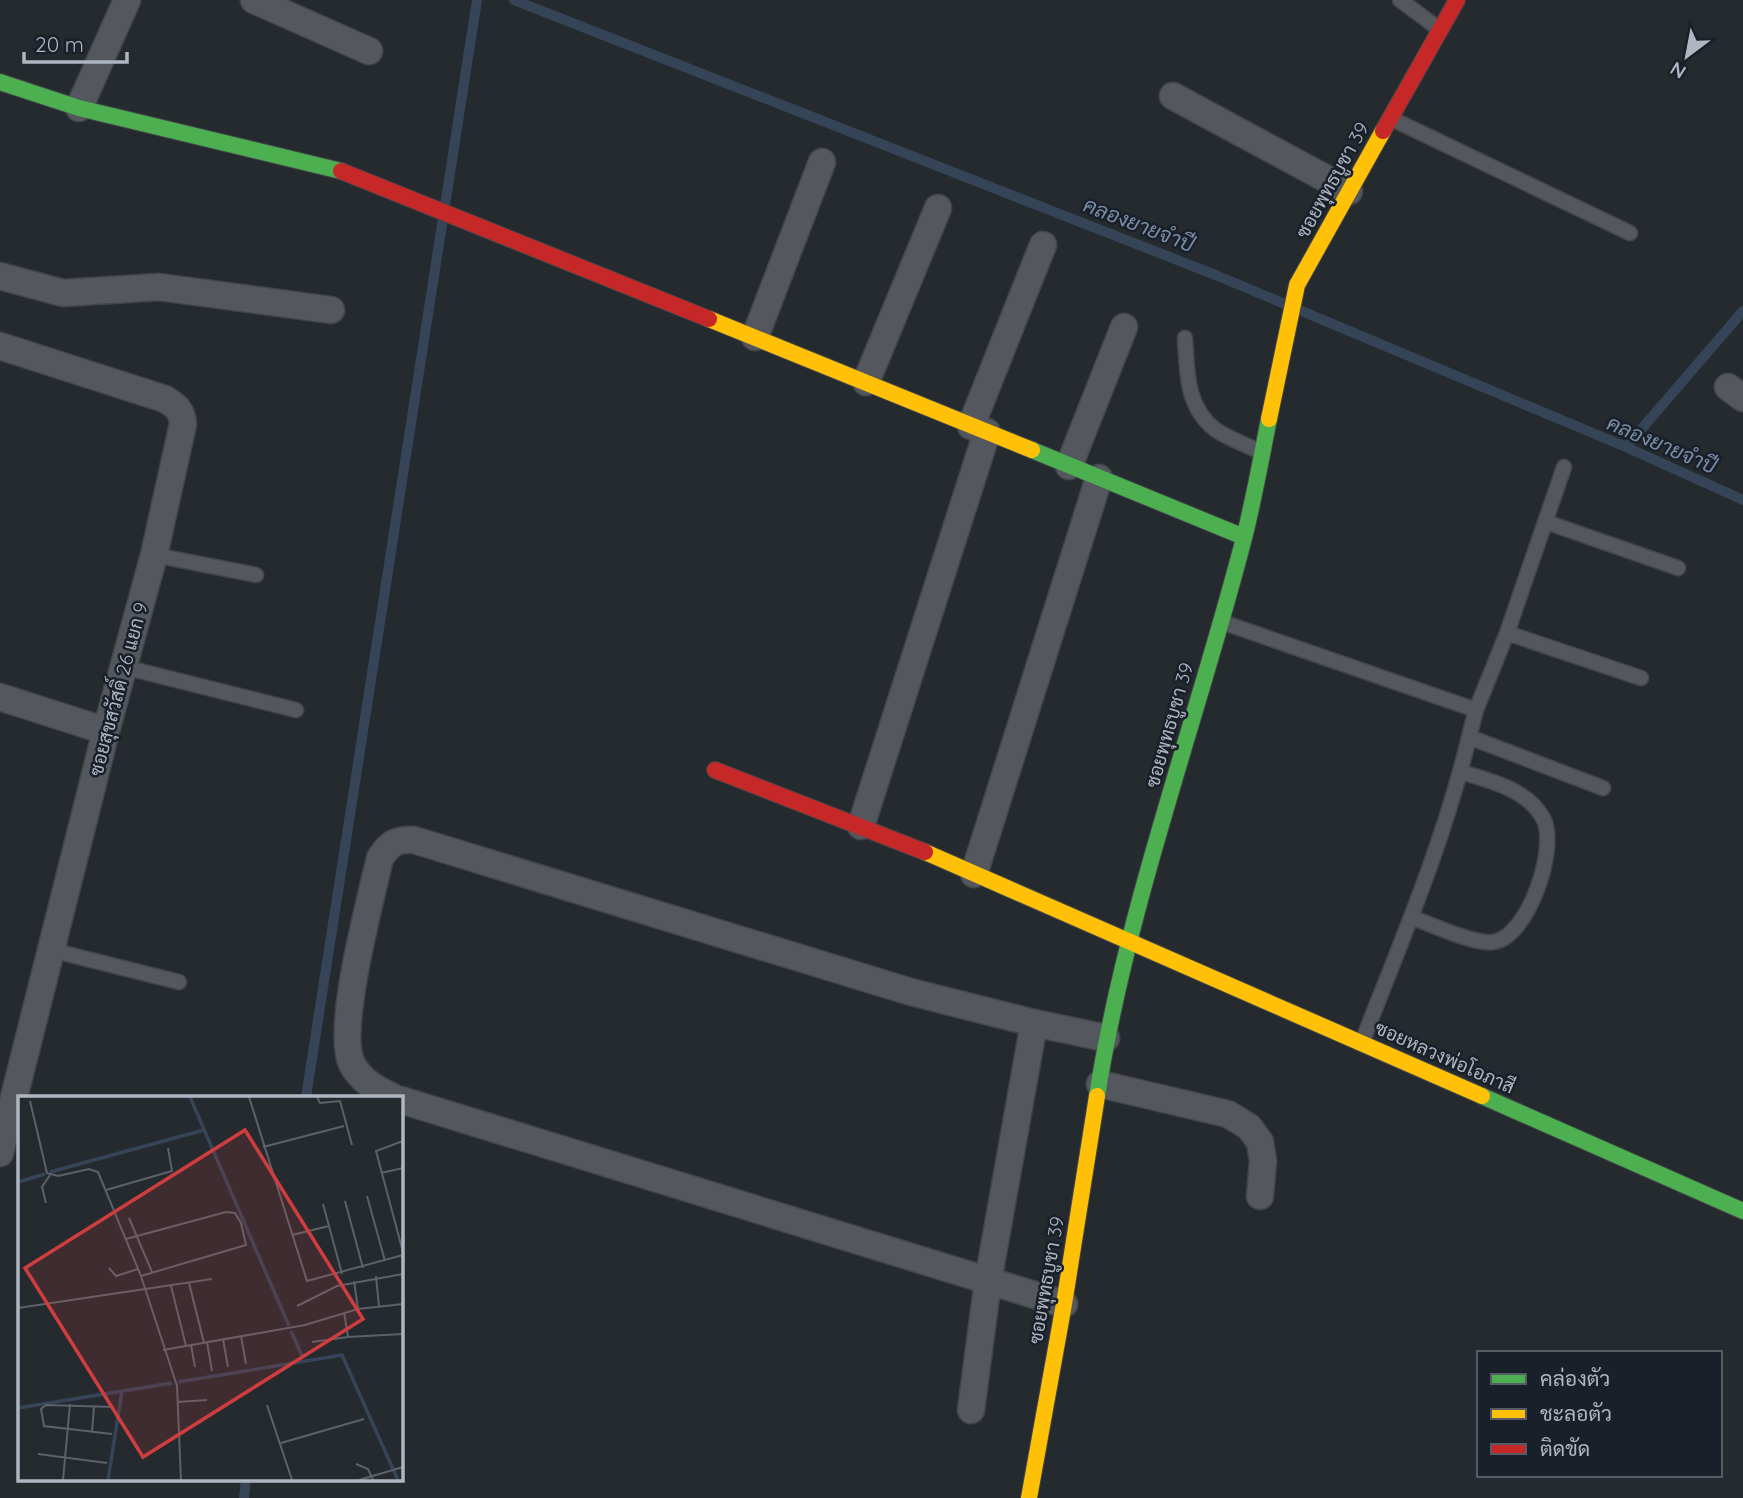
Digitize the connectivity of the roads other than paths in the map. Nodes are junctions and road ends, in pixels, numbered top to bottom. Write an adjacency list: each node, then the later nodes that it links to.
1 (127, 0): 9 (street)
2 (254, 0): 6 (street)
3 (1400, 0): 5 (lane)
4 (1457, 0): 5 (street, ซอยพุทธบูชา 39)
5 (1440, 30): 10 (street, ซอยพุทธบูชา 39)
6 (369, 51)
7 (0, 82): 9 (street)
8 (1173, 96): 12 (street)
9 (79, 108): 19 (street)
10 (1391, 118): 12 (street, ซอยพุทธบูชา 39); 14 (lane)
11 (822, 162): 19 (street)
12 (1349, 191): 24 (street, ซอยพุทธบูชา 39)
13 (938, 208): 22 (street)
14 (1630, 233)
15 (1043, 245): 23 (street)
16 (0, 276): 17 (street)
17 (331, 310)
18 (1124, 327): 25 (street)
19 (755, 337): 22 (street)
20 (1185, 338): 24 (lane)
21 (0, 346): 30 (street, ซอยสุขสวัสดิ์ 26 แยก 9)
22 (866, 382): 23 (street)
23 (979, 429): 25 (street); 45 (street)
24 (1263, 452): 29 (street, ซอยพุทธบูชา 39)
25 (1069, 466): 27 (street)
26 (1564, 467): 28 (lane)
27 (1099, 478): 29 (street); 46 (street)
28 (1546, 522): 31 (lane); 34 (lane)
29 (1244, 537): 33 (street, ซอยพุทธบูชา 39)
30 (154, 555): 32 (lane); 35 (street, ซอยสุขสวัสดิ์ 26 แยก 9)
31 (1678, 568)
32 (256, 575)
33 (1219, 621): 39 (lane); 48 (street, ซอยพุทธบูชา 39)
34 (1507, 632): 36 (lane); 39 (lane)
35 (124, 667): 38 (lane); 40 (street, ซอยสุขสวัสดิ์ 26 แยก 9)
36 (1641, 678)
37 (0, 698): 40 (street)
38 (296, 710)
39 (1476, 710): 41 (lane)
40 (106, 731): 49 (street, ซอยสุขสวัสดิ์ 26 แยก 9)
41 (1469, 737): 43 (lane); 44 (lane)
42 (715, 770): 45 (street, ซอยหลวงพ่อโอภาสี)
43 (1461, 772): 47 (lane); 47 (lane)
44 (1603, 788)
45 (861, 827): 46 (street, ซอยหลวงพ่อโอภาสี)
46 (974, 874): 48 (street, ซอยหลวงพ่อโอภาสี)
47 (1411, 917): 53 (lane)
48 (1129, 942): 52 (street, ซอยพุทธบูชา 39); 53 (street, ซอยหลวงพ่อโอภาสี)
49 (51, 950): 50 (lane); 57 (street, ซอยสุขสวัสดิ์ 26 แยก 9)
50 (179, 982)
51 (1034, 1023): 52 (street); 55 (street); 60 (street)
52 (1107, 1038): 54 (street, ซอยพุทธบูชา 39)
53 (1361, 1043): 59 (street, ซอยหลวงพ่อโอภาสี)
54 (1100, 1084): 58 (street); 61 (street, ซอยพุทธบูชา 39)
55 (391, 1096)
56 (402, 1100): 60 (street)
57 (0, 1153)
58 (1260, 1196)
59 (1743, 1211)
60 (988, 1281): 61 (street); 62 (street)
61 (1064, 1304): 63 (street, ซอยพุทธบูชา 39)
62 (971, 1410)
63 (1029, 1498)

